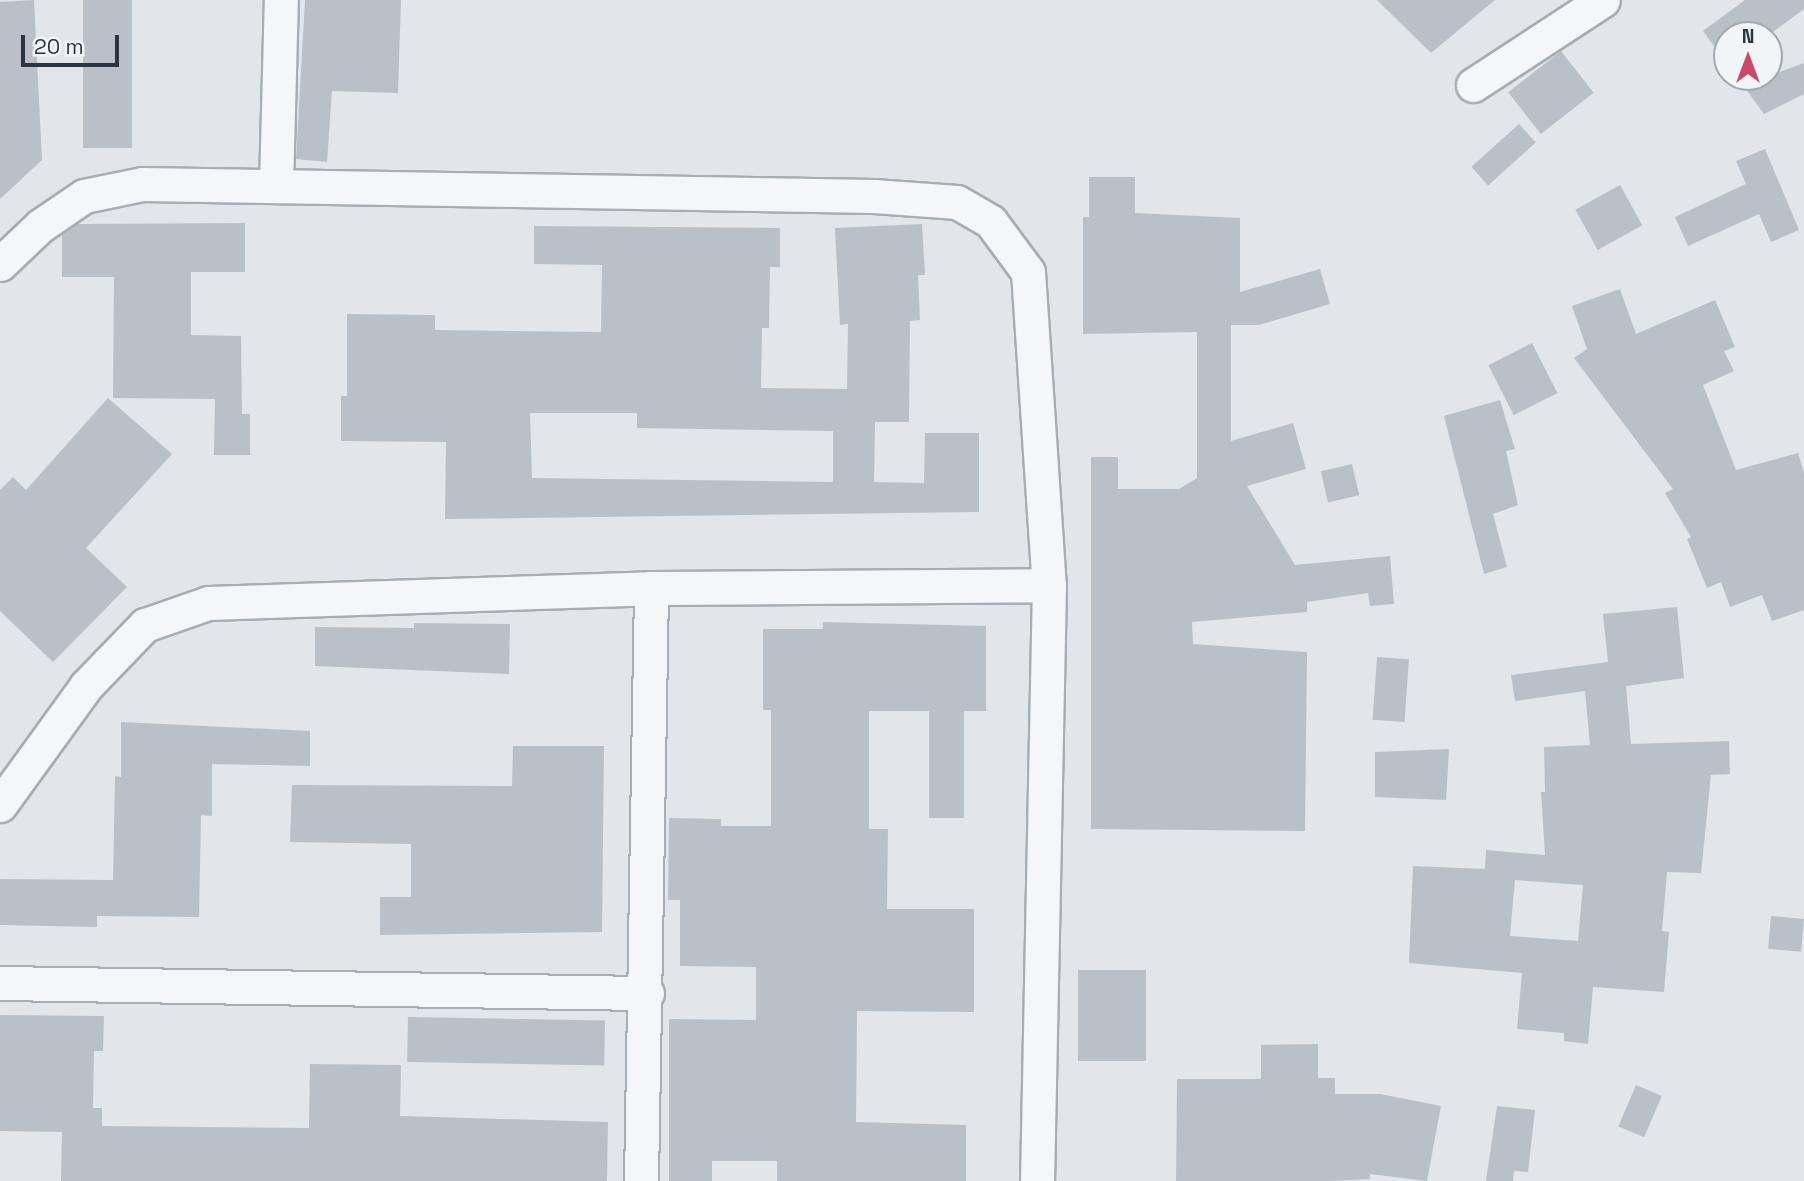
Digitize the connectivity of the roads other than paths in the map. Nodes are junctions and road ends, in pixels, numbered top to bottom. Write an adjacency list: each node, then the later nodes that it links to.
1 (281, 0): 4 (street)
2 (1603, 0): 3 (street)
3 (1473, 85)
4 (276, 186): 5 (street); 6 (street)
5 (0, 264)
6 (1049, 584): 7 (street); 12 (street)
7 (651, 588): 8 (street); 10 (street)
8 (0, 805)
9 (0, 983): 10 (street)
10 (647, 993): 11 (street)
11 (641, 1181)
12 (1037, 1181)

